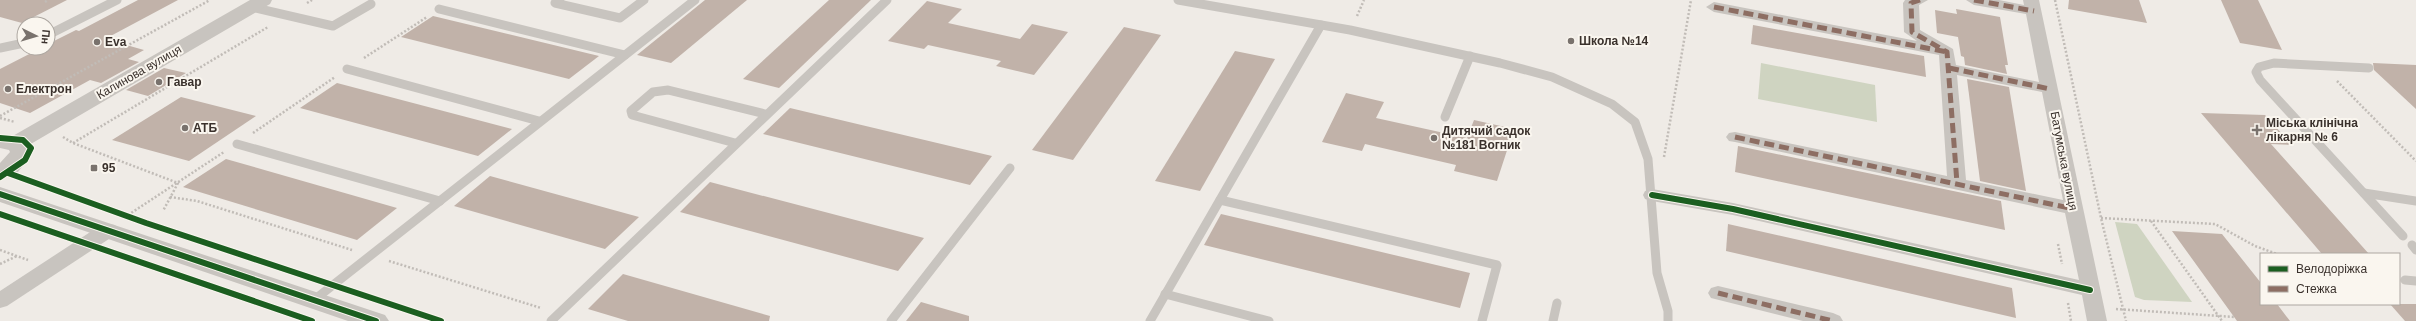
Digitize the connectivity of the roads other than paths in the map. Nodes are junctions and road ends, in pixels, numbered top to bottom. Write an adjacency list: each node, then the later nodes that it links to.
1 (101, 0): 9 (lane)
2 (560, 0): 3 (lane)
3 (644, 0)
4 (695, 0): 19 (lane)
5 (887, 0): 25 (lane)
6 (1178, 0): 15 (lane)
7 (1920, 0): 21 (street)
8 (1974, 0): 12 (street)
9 (114, 1): 16 (lane)
10 (257, 4): 11 (lane); 30 (street, Калинова вулиця)
11 (371, 4)
12 (2032, 6): 24 (street, Батумська вулиця)
13 (439, 8): 19 (lane)
14 (1714, 8): 21 (street)
15 (1321, 25): 20 (lane); 38 (lane)
16 (56, 31)
17 (16, 45): 18 (lane)
18 (0, 48)
19 (625, 55): 27 (lane)
20 (1470, 56): 26 (lane); 37 (lane)
21 (1948, 60): 24 (street); 34 (street)
22 (2369, 68): 35 (lane)
23 (348, 69): 27 (lane)
24 (2050, 89): 41 (street, Батумська вулиця)
25 (765, 114): 29 (lane); 29 (lane)
26 (1445, 117)
27 (538, 121): 40 (lane)
28 (1735, 137): 34 (street)
29 (735, 143): 53 (lane)
30 (8, 144): 33 (street)
31 (238, 144): 40 (lane)
32 (1010, 168): 54 (lane)
33 (0, 173)
34 (1957, 183): 41 (street)
35 (2364, 193): 39 (lane); 43 (lane)
36 (0, 194): 42 (street)
37 (1652, 195): 51 (street); 59 (lane)
38 (1220, 200): 47 (lane); 57 (lane)
39 (2416, 200)
40 (440, 201): 48 (lane)
41 (2074, 209): 51 (street, Батумська вулиця)
42 (114, 221): 48 (street); 49 (street)
43 (2403, 236)
44 (2405, 280): 45 (lane)
45 (2416, 281)
46 (1718, 293): 60 (street)
47 (1165, 294): 55 (lane); 56 (lane)
48 (314, 300): 52 (street)
49 (0, 301)
50 (1557, 303): 58 (lane)
51 (2094, 305)
52 (376, 321)
53 (551, 321)
54 (891, 321)
55 (1150, 321)
56 (1269, 321)
57 (1482, 321)
58 (1552, 321)
59 (1668, 321)
60 (1833, 321)

